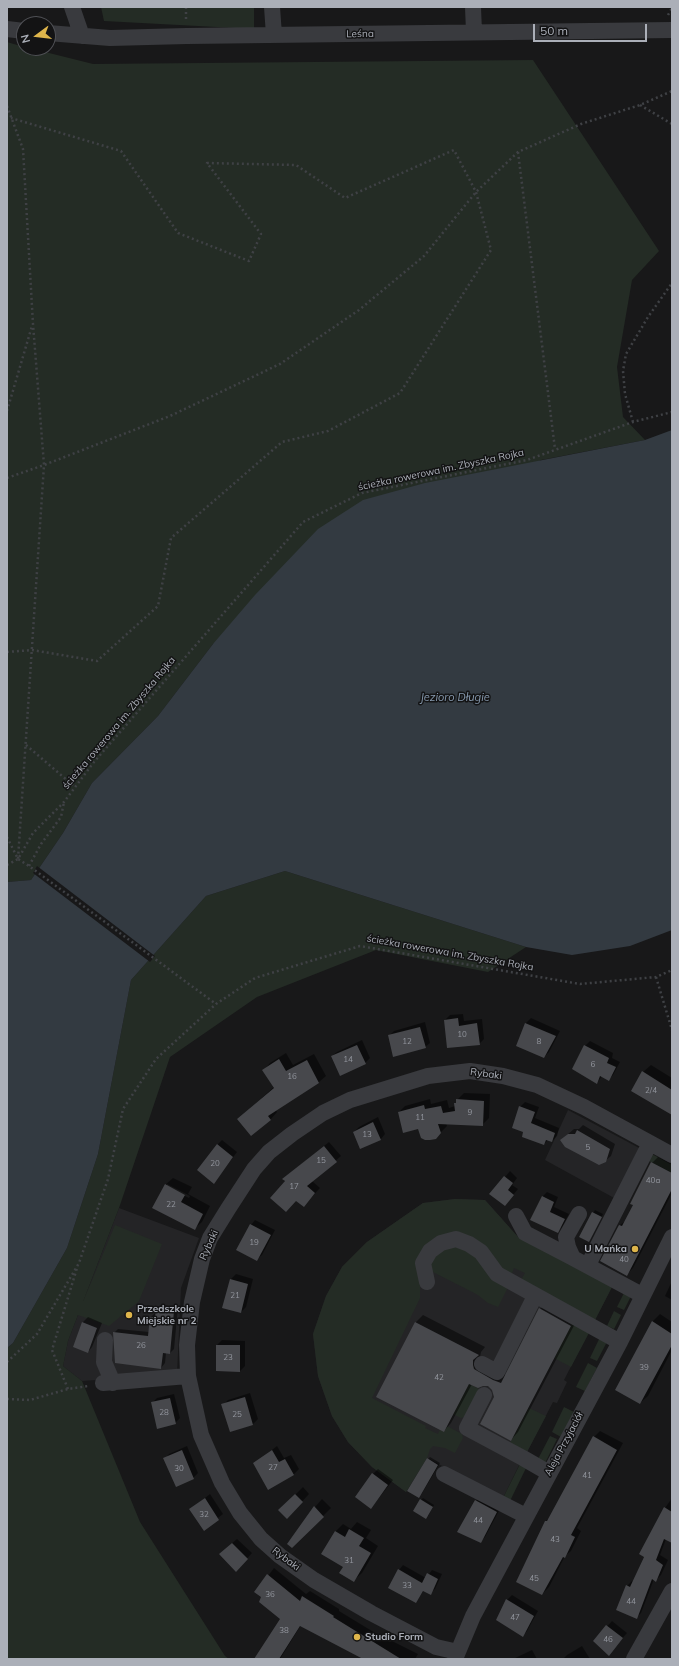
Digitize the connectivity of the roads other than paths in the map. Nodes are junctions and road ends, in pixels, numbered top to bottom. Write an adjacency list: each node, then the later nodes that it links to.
1 (72, 7): 8 (street)
2 (272, 7): 7 (street)
3 (474, 7): 5 (street)
4 (672, 30): 5 (street, Leśna)
5 (474, 32): 7 (street, Leśna)
6 (56, 34): 8 (street, Leśna)
7 (274, 35): 8 (street, Leśna)
8 (82, 36)
9 (650, 1143): 10 (street, Rybaki); 15 (street); 22 (street, Rybaki)
10 (672, 1155)
11 (579, 1214): 14 (street)
12 (516, 1216): 14 (street)
13 (672, 1238): 17 (street, Aleja Przyjaciół)
14 (574, 1258): 15 (street)
15 (588, 1265): 17 (street)
16 (427, 1282): 18 (street)
17 (642, 1295): 20 (street, Aleja Przyjaciół)
18 (535, 1296): 20 (street); 21 (street)
19 (106, 1340): 22 (street)
20 (620, 1342): 24 (street, Aleja Przyjaciół)
21 (482, 1364)
22 (188, 1376): 28 (street, Rybaki)
23 (484, 1395): 24 (street)
24 (549, 1473): 26 (street, Aleja Przyjaciół)
25 (444, 1474): 26 (street)
26 (526, 1516): 28 (street, Aleja Przyjaciół)
27 (672, 1591): 29 (street)
28 (459, 1657)
29 (634, 1659)

